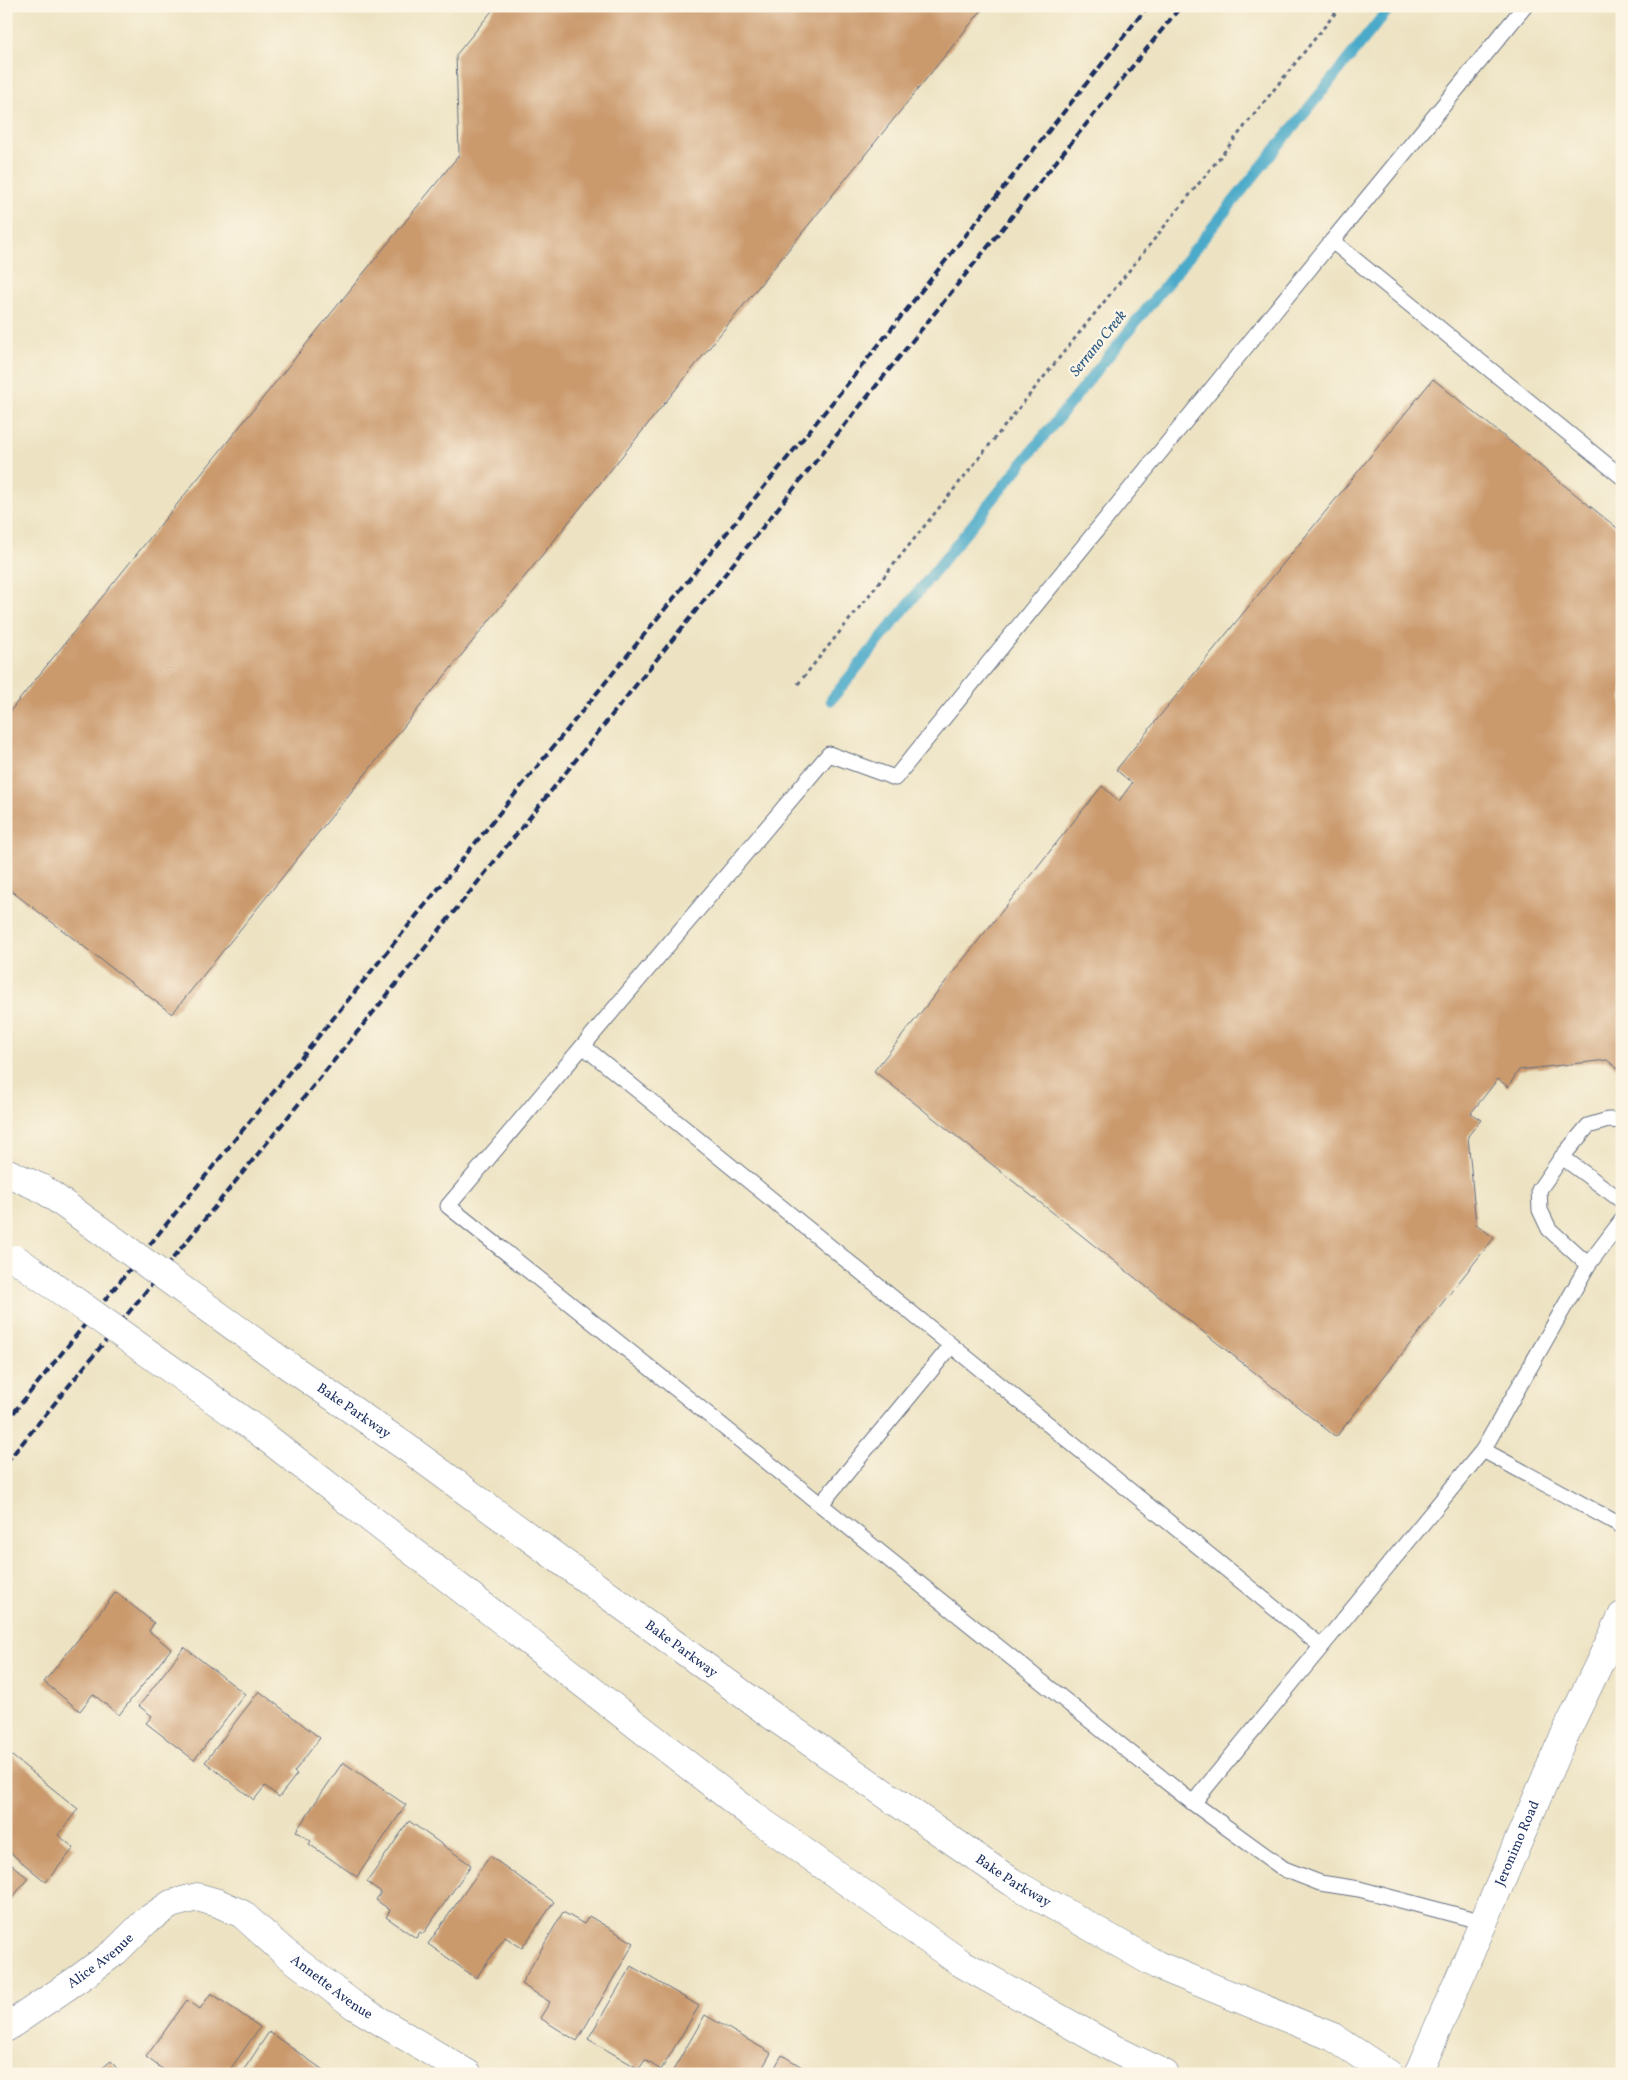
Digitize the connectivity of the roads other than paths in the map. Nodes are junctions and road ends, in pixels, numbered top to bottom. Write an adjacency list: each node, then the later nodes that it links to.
1 (1525, 6): 2 (lane)
2 (1332, 241): 3 (lane); 4 (lane)
3 (1622, 477)
4 (583, 1046): 12 (lane); 14 (lane)
5 (1622, 1121): 6 (lane)
6 (1562, 1157): 8 (lane); 11 (lane)
7 (6, 1172): 24 (main road, Bake Parkway, bridge)
8 (1622, 1201)
9 (1622, 1220): 11 (lane)
10 (11, 1252): 23 (main road, bridge)
11 (1588, 1265): 13 (lane)
12 (951, 1346): 14 (lane); 17 (lane)
13 (1483, 1450): 15 (lane); 17 (lane)
14 (821, 1504): 18 (lane)
15 (1622, 1526)
16 (1622, 1616): 20 (main road, Jeronimo Road)
17 (1321, 1646): 18 (lane)
18 (1193, 1803): 20 (lane)
19 (197, 1897): 21 (main road, Alice Avenue); 22 (main road, Annette Avenue)
20 (1483, 1922): 25 (main road, Jeronimo Road)
21 (6, 2028)
22 (468, 2074)
23 (1165, 2074)
24 (1389, 2074)
25 (1418, 2074)

